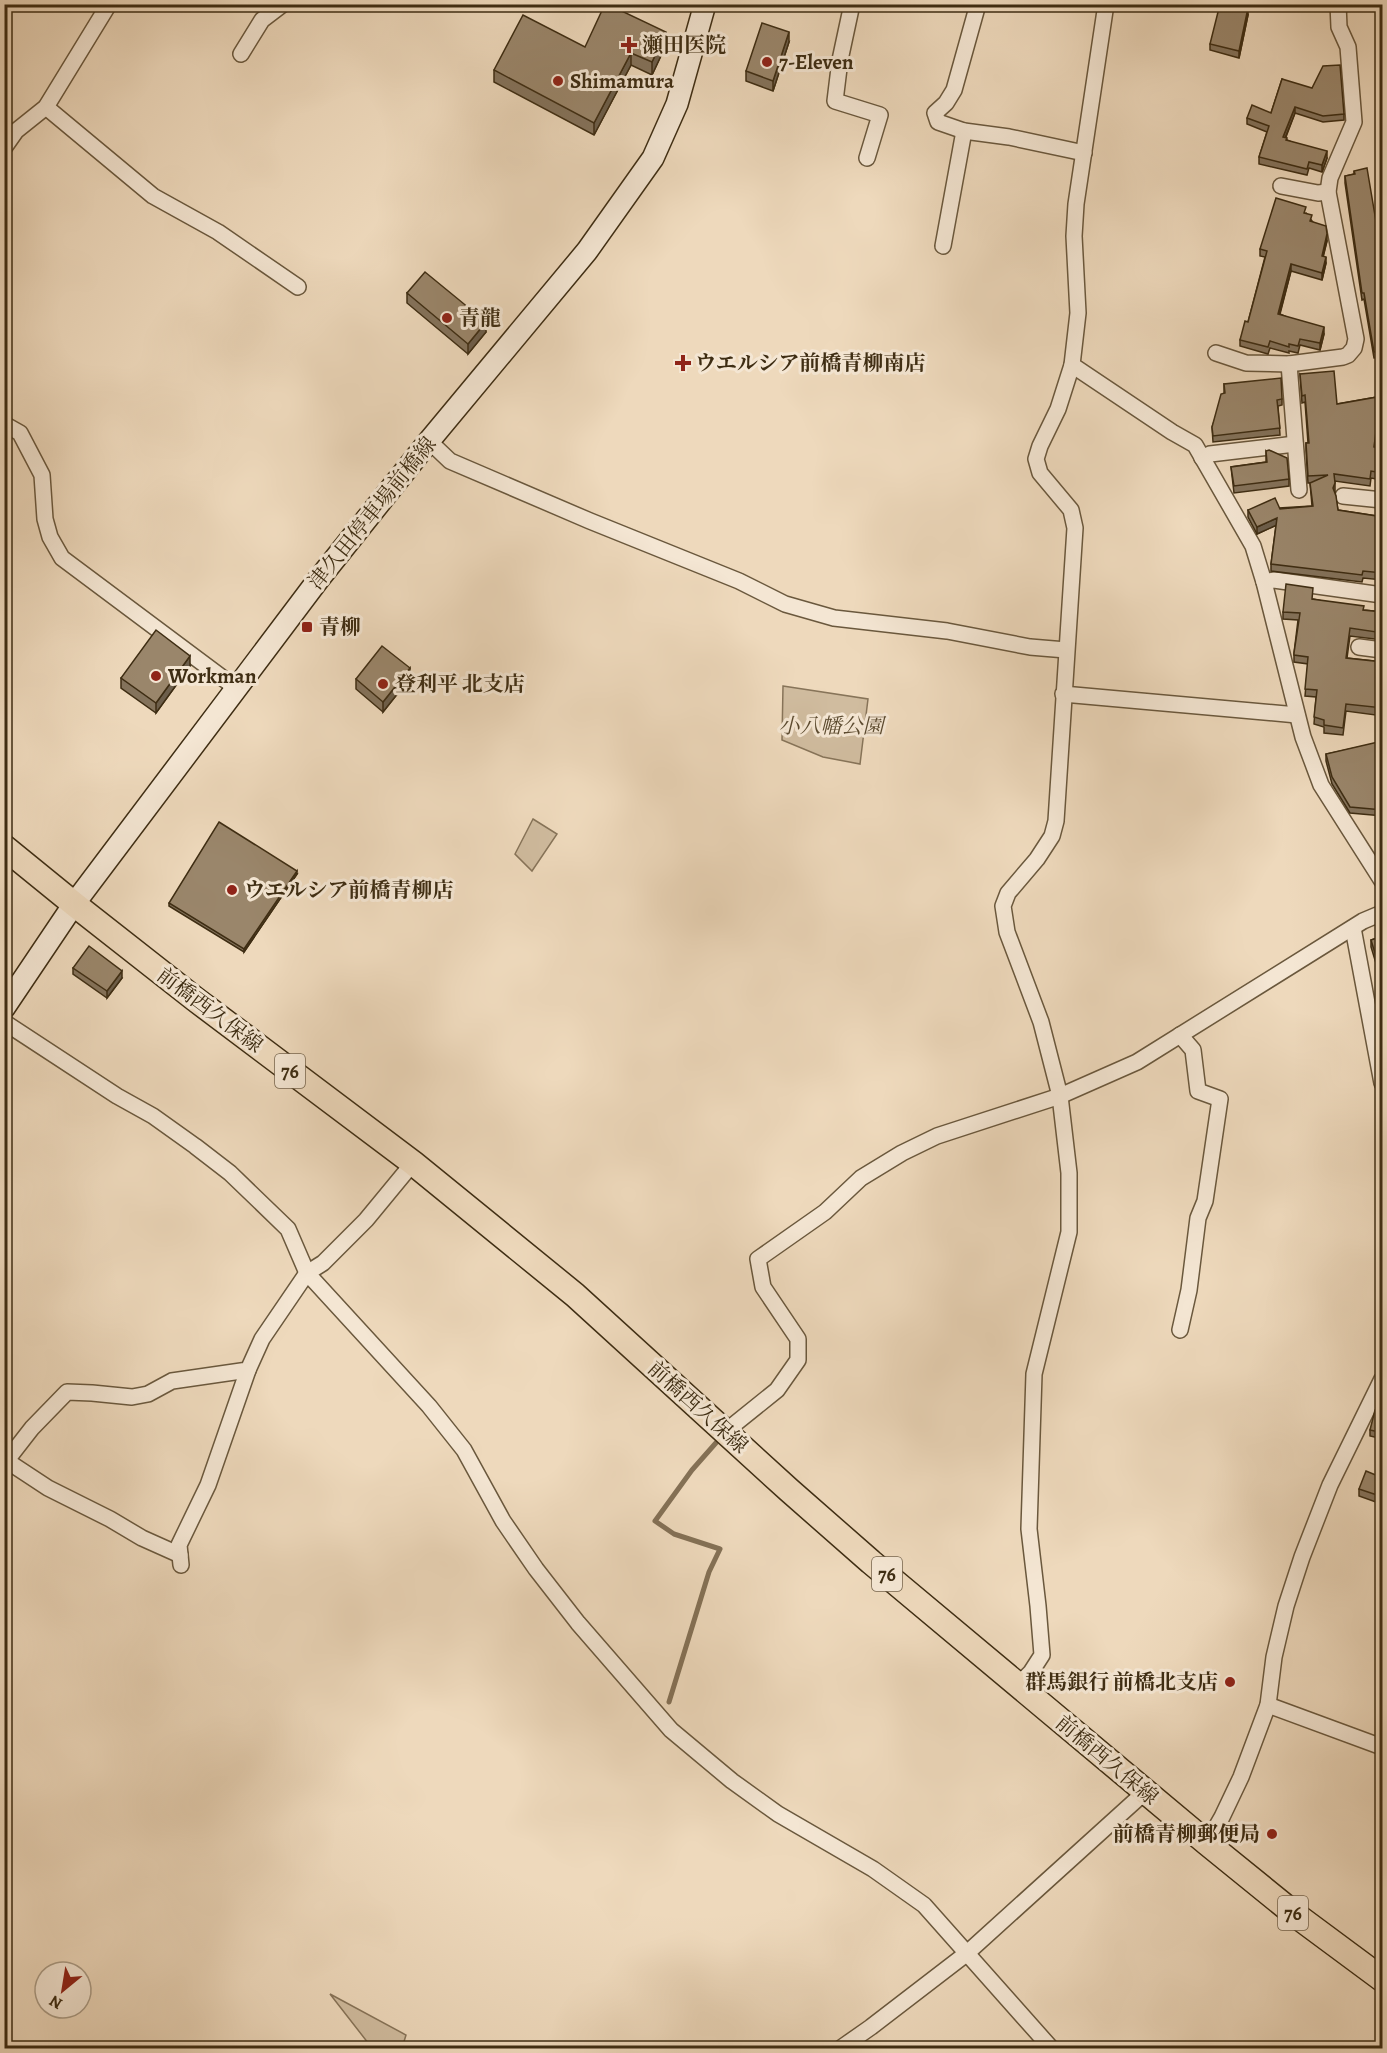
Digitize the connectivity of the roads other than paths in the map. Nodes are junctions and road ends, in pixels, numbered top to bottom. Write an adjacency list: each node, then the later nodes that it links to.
1 (109, 4): 9 (street)
2 (283, 4): 8 (street)
3 (705, 4): 23 (main road, 津久田停車場前橋線)
4 (852, 4): 14 (street)
5 (978, 4): 11 (street)
6 (1107, 4): 13 (street)
7 (1338, 4): 16 (street)
8 (241, 54)
9 (46, 107): 10 (street); 18 (street)
10 (10, 128): 12 (street)
11 (964, 130): 13 (street); 17 (street)
12 (4, 148)
13 (1084, 153): 21 (street)
14 (867, 158)
15 (1281, 186): 16 (street)
16 (1328, 192): 20 (street)
17 (943, 246)
18 (297, 287)
19 (1216, 353): 20 (street)
20 (1289, 364): 24 (street)
21 (1072, 365): 25 (street); 32 (street)
22 (4, 424): 34 (street)
23 (429, 441): 32 (street); 34 (main road, 津久田停車場前橋線)
24 (1295, 444): 25 (street); 26 (street)
25 (1202, 458): 29 (street)
26 (1299, 490)
27 (1342, 496): 28 (street)
28 (1383, 500)
29 (1264, 582): 30 (street); 36 (street)
30 (1383, 595)
31 (1359, 646): 33 (street)
32 (1066, 650): 35 (street)
33 (1383, 650)
34 (236, 688): 39 (main road, 津久田停車場前橋線)
35 (1063, 694): 36 (street); 46 (street)
36 (1297, 716): 38 (street)
37 (4, 847): 39 (main road, 前橋西久保線 / 76)
38 (1383, 881)
39 (74, 904): 42 (main road, 津久田停車場前橋線); 47 (main road, 前橋西久保線 / 76)
40 (1383, 912): 41 (street)
41 (1353, 928): 44 (street); 45 (street)
42 (4, 1008)
43 (4, 1022): 48 (street)
44 (1180, 1035): 46 (street); 49 (street)
45 (1383, 1083)
46 (1060, 1095): 52 (street); 54 (street)
47 (413, 1163): 48 (street); 52 (main road, 前橋西久保線 / 76)
48 (307, 1273): 50 (street); 59 (street)
49 (1180, 1330)
50 (248, 1370): 53 (street); 53 (street)
51 (1383, 1379): 55 (street)
52 (726, 1431): 54 (main road, 前橋西久保線 / 76)
53 (6, 1462)
54 (1019, 1684): 57 (main road, 前橋西久保線 / 76)
55 (1268, 1705): 56 (street); 58 (street)
56 (1383, 1747)
57 (1145, 1792): 58 (main road, 前橋西久保線 / 76); 59 (street)
58 (1207, 1843): 60 (main road, 前橋西久保線 / 76)
59 (966, 1954): 61 (street); 62 (street)
60 (1383, 1979)
61 (840, 2049)
62 (1051, 2049)

